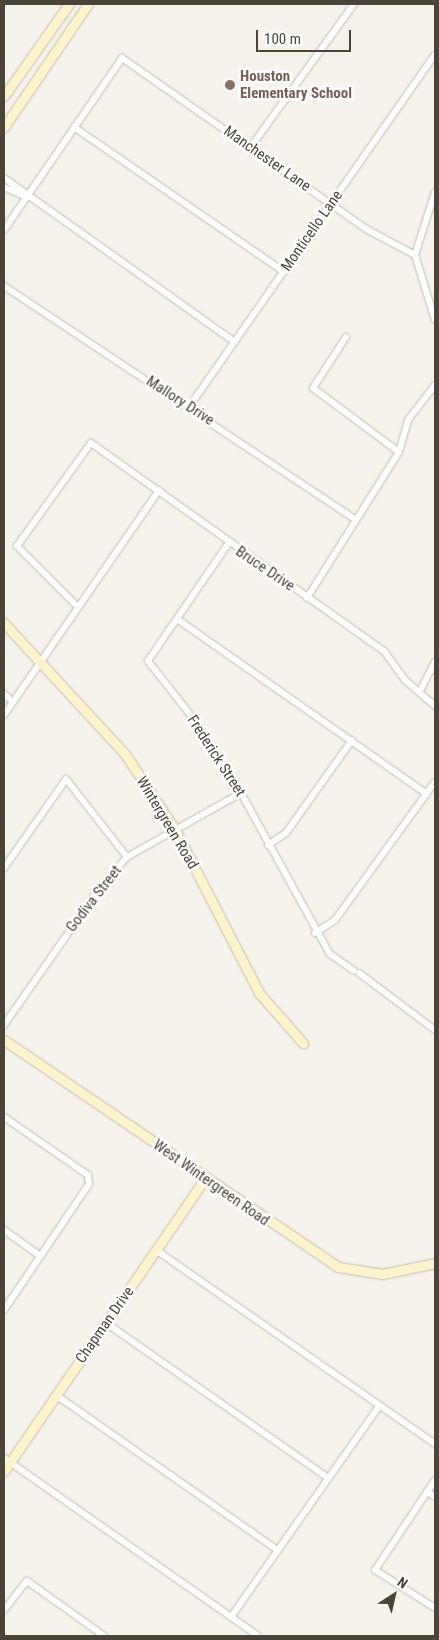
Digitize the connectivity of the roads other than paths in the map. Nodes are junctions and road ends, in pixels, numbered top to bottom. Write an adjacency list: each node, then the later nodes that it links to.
1 (69, 4): 5 (street)
2 (88, 4): 6 (street)
3 (354, 4): 8 (street)
4 (435, 55): 13 (street, Monticello Lane)
5 (4, 96)
6 (4, 127)
7 (74, 127): 8 (street, Manchester Lane); 12 (street); 16 (street)
8 (250, 148): 13 (street, Manchester Lane)
9 (4, 178): 12 (street)
10 (4, 187): 12 (street)
11 (435, 192): 15 (street)
12 (26, 197): 14 (street); 20 (street)
13 (330, 204): 15 (street, Manchester Lane); 16 (street, Monticello Lane)
14 (4, 230)
15 (415, 255): 18 (street)
16 (284, 272): 20 (street, Monticello Lane)
17 (4, 286): 22 (street, Mallory Drive)
18 (435, 320)
19 (346, 337): 23 (street)
20 (235, 342): 22 (street, Monticello Lane)
21 (435, 385): 23 (street)
22 (189, 407): 25 (street, Mallory Drive)
23 (399, 452): 25 (street)
24 (159, 490): 26 (street, Bruce Drive); 28 (street); 28 (street, Bruce Drive)
25 (355, 519): 27 (street)
26 (228, 544): 27 (street, Bruce Drive); 29 (street, Frederick Street)
27 (307, 598): 33 (street, Bruce Drive)
28 (77, 606): 31 (street)
29 (178, 619): 38 (street); 40 (street, Frederick Street)
30 (4, 623): 31 (street, Wintergreen Road)
31 (41, 661): 35 (street); 42 (street, Wintergreen Road)
32 (435, 662): 33 (street)
33 (420, 691): 36 (street, Bruce Drive)
34 (4, 694): 35 (street)
35 (13, 702): 37 (street)
36 (435, 706)
37 (4, 714)
38 (352, 740): 41 (street); 43 (street)
39 (435, 782): 41 (street)
40 (242, 793): 42 (street, Godiva Street); 43 (street, Frederick Street)
41 (427, 794): 46 (street)
42 (174, 828): 44 (street, Godiva Street); 50 (street, Wintergreen Road)
43 (268, 844): 46 (street, Frederick Street)
44 (127, 858): 45 (street); 47 (street, Godiva Street)
45 (4, 868)
46 (315, 932): 48 (street, Frederick Street)
47 (4, 1025)
48 (435, 1030)
49 (4, 1040): 52 (street, West Wintergreen Road)
50 (303, 1043)
51 (4, 1117): 55 (street)
52 (205, 1179): 54 (street, Chapman Drive); 56 (street, West Wintergreen Road)
53 (4, 1230): 55 (street)
54 (156, 1250): 58 (street, Chapman Drive); 60 (street)
55 (40, 1256): 57 (street)
56 (435, 1263)
57 (4, 1310)
58 (106, 1323): 59 (street, Chapman Drive); 64 (street)
59 (56, 1395): 62 (street, Chapman Drive); 68 (street)
60 (380, 1405): 61 (street); 64 (street)
61 (435, 1444)
62 (7, 1460): 63 (street, Chapman Drive); 71 (street)
63 (4, 1472)
64 (328, 1478): 68 (street)
65 (435, 1480): 66 (street)
66 (427, 1492): 67 (street); 69 (street)
67 (435, 1498)
68 (277, 1550): 71 (street)
69 (435, 1608)
70 (4, 1610): 72 (street)
71 (231, 1617): 73 (street)
72 (99, 1635)
73 (258, 1636)

